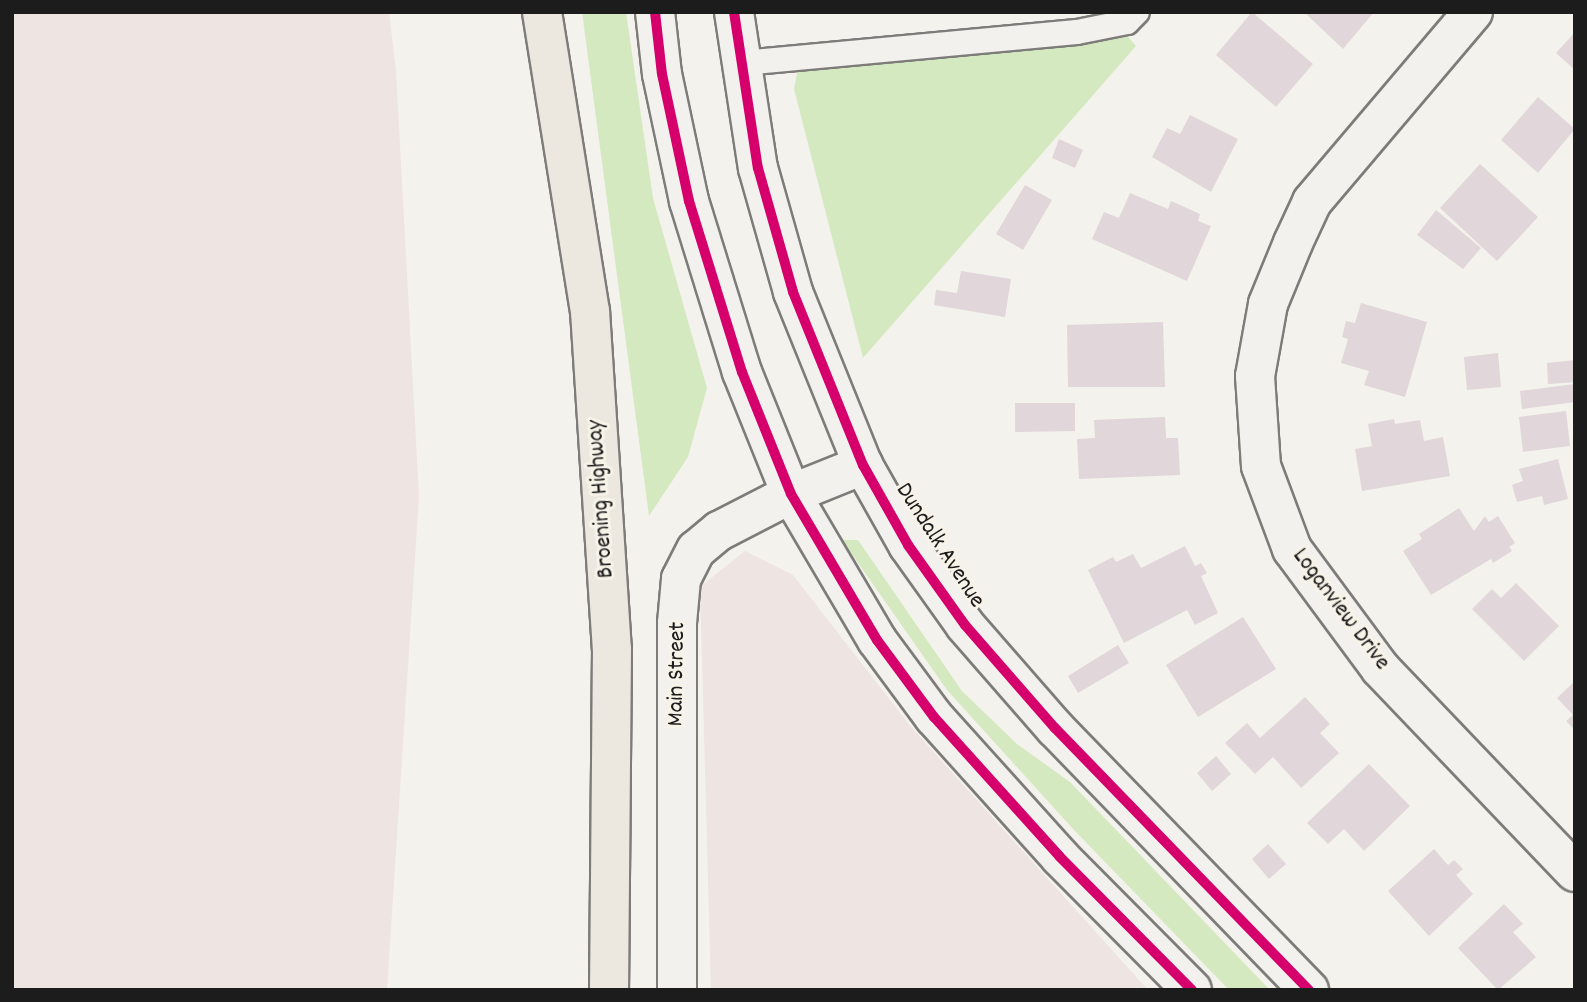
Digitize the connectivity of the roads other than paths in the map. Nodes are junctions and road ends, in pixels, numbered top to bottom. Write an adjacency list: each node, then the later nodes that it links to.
1 (542, 12): 10 (main road, Broening Highway)
2 (655, 12): 8 (main road)
3 (734, 12): 6 (main road, Dundalk Avenue)
4 (1137, 12): 6 (lane)
5 (1473, 12): 9 (main road, Loganview Drive)
6 (743, 63): 7 (main road, Dundalk Avenue)
7 (863, 465): 8 (main road, Main Street); 13 (main road, Dundalk Avenue)
8 (791, 494): 11 (main road, Main Street); 12 (main road)
9 (1575, 872)
10 (609, 990)
11 (677, 990)
12 (1192, 990)
13 (1309, 990)

